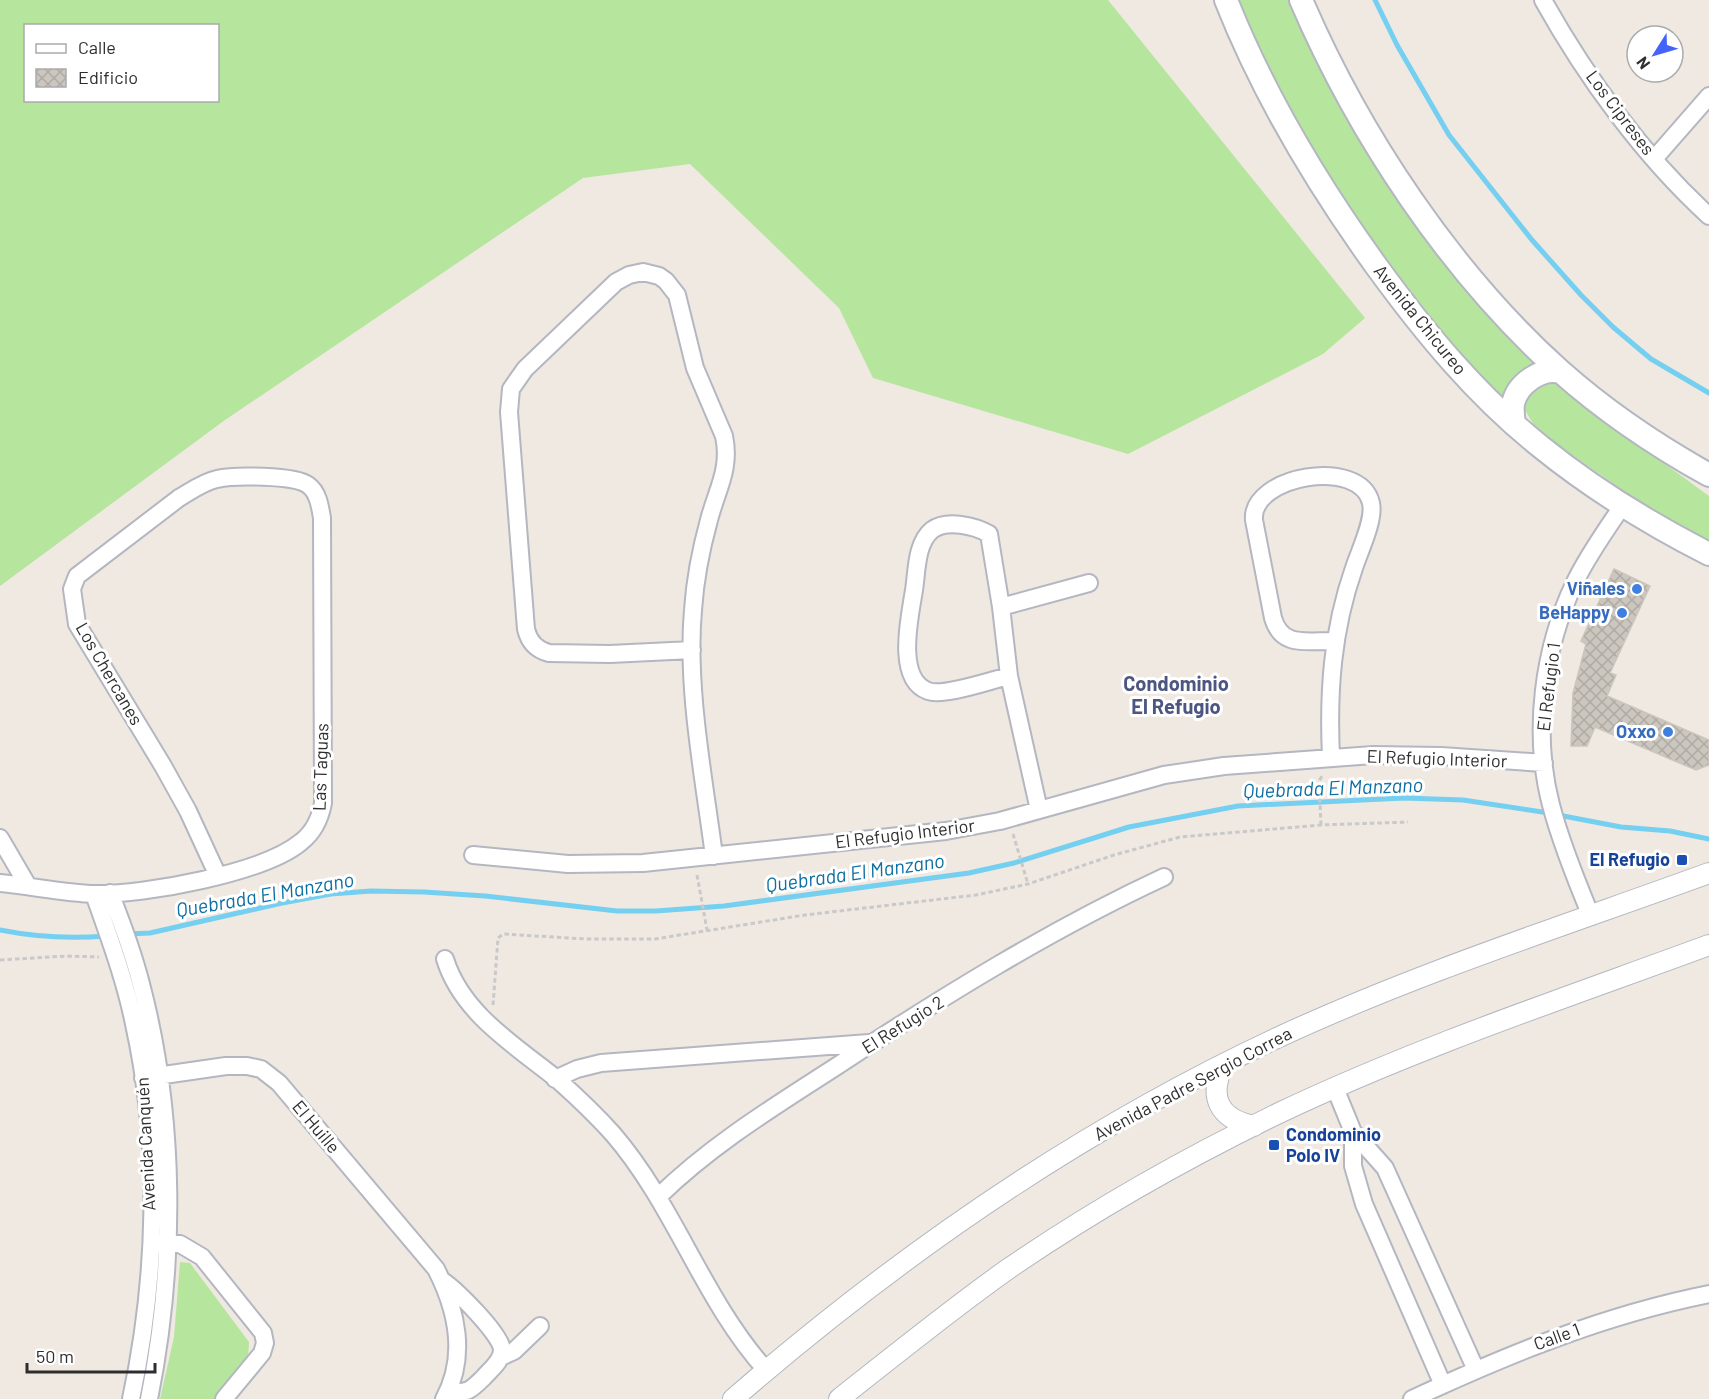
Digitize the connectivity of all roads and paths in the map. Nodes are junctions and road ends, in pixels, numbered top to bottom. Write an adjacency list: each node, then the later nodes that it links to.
1 (1226, 0): 8 (main road, Avenida Chicureo)
2 (1301, 0): 7 (main road)
3 (1543, 0): 5 (street, Los Cipreses)
4 (1709, 96): 5 (street)
5 (1654, 159): 6 (street, Los Cipreses)
6 (1709, 216)
7 (1561, 372): 8 (main road); 9 (main road)
8 (1514, 424): 11 (main road, Avenida Chicureo)
9 (1709, 476)
10 (310, 485): 30 (street, Las Taguas); 30 (street, Los Chercanes)
11 (1623, 505): 12 (main road, Avenida Chicureo); 19 (street, El Refugio 1)
12 (1709, 554)
13 (1089, 583): 14 (street)
14 (1001, 608): 17 (street); 17 (street)
15 (1335, 641): 15 (street); 18 (street)
16 (692, 650): 16 (street); 27 (street)
17 (1009, 676): 21 (street)
18 (1331, 758): 19 (street, El Refugio Interior); 21 (street, El Refugio Interior)
19 (1544, 763): 36 (street, El Refugio 1)
20 (1319, 781): 23 (path)
21 (1039, 810): 27 (street, El Refugio Interior)
22 (1408, 822): 23 (path)
23 (1321, 825): 33 (path)
24 (0, 838): 34 (street)
25 (1016, 842): 33 (path)
26 (473, 855): 28 (street, El Refugio Interior)
27 (714, 856): 28 (street, El Refugio Interior)
28 (694, 858): 38 (path)
29 (1709, 873): 36 (street, Avenida Padre Sergio Correa)
30 (218, 876): 35 (street, Las Taguas)
31 (1164, 877): 44 (street, El Refugio 2)
32 (0, 883): 34 (street, Las Taguas)
33 (1028, 884): 38 (path)
34 (28, 886): 35 (street, Las Taguas)
35 (102, 894): 37 (street, Avenida Canquén)
36 (1591, 916): 45 (street, Avenida Padre Sergio Correa)
37 (113, 924): 40 (street, Avenida Canquén); 46 (street, Avenida Canquén)
38 (707, 930): 43 (path)
39 (1709, 945): 48 (street)
40 (114, 952): 42 (path); 46 (street, Avenida Canquén)
41 (446, 959): 43 (street)
42 (0, 960)
43 (491, 1026): 47 (street)
44 (873, 1043): 47 (street); 51 (street, El Refugio 2)
45 (1224, 1064): 49 (street); 57 (street, Avenida Padre Sergio Correa)
46 (151, 1077): 52 (street, Avenida Canquén); 53 (street, El Huille)
47 (555, 1078): 51 (street)
48 (1335, 1088): 49 (street); 50 (street)
49 (1254, 1126): 65 (street)
50 (1353, 1132): 58 (street); 59 (street)
51 (658, 1197): 57 (street)
52 (158, 1243): 61 (street, Avenida Canquén); 62 (street, Avenida Canquén); 63 (street)
53 (442, 1281): 56 (street, El Huille); 60 (street, El Huille)
54 (1709, 1294): 58 (street, Calle 1)
55 (540, 1326): 56 (street, El Huille)
56 (501, 1357): 60 (street, El Huille)
57 (766, 1370): 64 (street, Avenida Padre Sergio Correa)
58 (1476, 1370): 59 (street, Calle 1)
59 (1443, 1385): 66 (street, Calle 1)
60 (446, 1395)
61 (131, 1399)
62 (149, 1399)
63 (224, 1399)
64 (733, 1399)
65 (839, 1399)
66 (1412, 1399)

